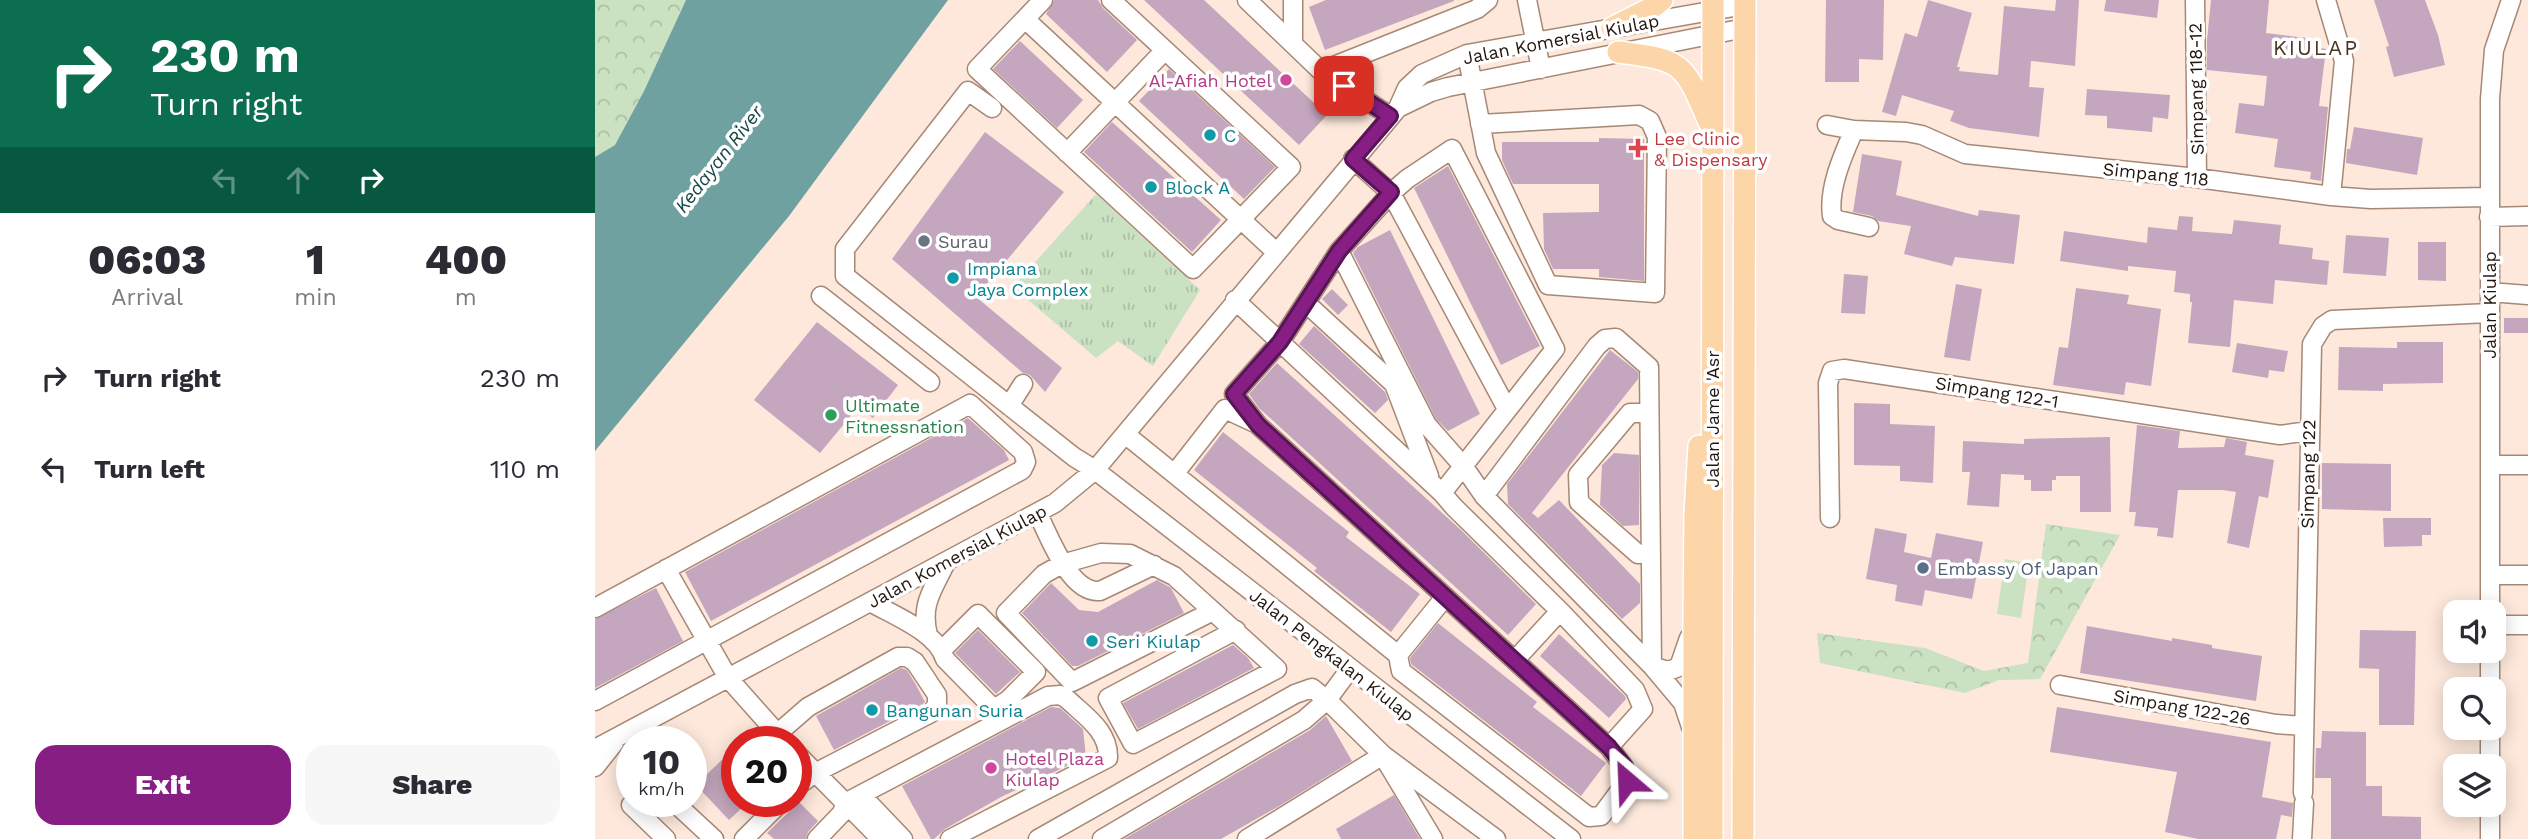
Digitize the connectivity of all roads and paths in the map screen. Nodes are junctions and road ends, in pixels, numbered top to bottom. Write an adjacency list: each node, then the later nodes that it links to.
1 (1043, 0): 13 (street)
2 (1111, 0): 19 (street)
3 (1247, 0): 18 (street)
4 (1293, 0): 18 (street)
5 (1488, 0): 23 (street)
6 (1527, 0): 17 (street)
7 (1662, 0): 14 (main road)
8 (2195, 0): 34 (street, Simpang 118-12)
9 (2326, 0): 36 (street)
10 (2511, 0): 37 (street, Jalan Kiulap)
11 (1745, 3): 12 (street, Jalan Komersial Kiulap); 15 (main road, Jalan Jame 'Asr)
12 (1713, 5): 14 (street, Jalan Komersial Kiulap); 16 (main road, Jalan Jame 'Asr)
13 (1025, 19): 25 (street); 32 (street)
14 (1612, 28): 17 (street, Jalan Komersial Kiulap)
15 (1745, 28): 16 (street, Jalan Komersial Kiulap); 135 (main road, Jalan Jame 'Asr)
16 (1714, 34): 20 (street, Jalan Komersial Kiulap); 31 (main road, Jalan Jame 'Asr)
17 (1535, 41): 21 (street, Jalan Komersial Kiulap); 22 (street)
18 (1293, 43): 23 (street)
19 (1165, 50): 25 (street); 40 (street)
20 (1618, 52): 22 (street, Jalan Komersial Kiulap); 31 (main road)
21 (1467, 54): 24 (street); 27 (street, Jalan Komersial Kiulap)
22 (1541, 69): 24 (street, Jalan Komersial Kiulap)
23 (1321, 71): 27 (street)
24 (1473, 84): 27 (street, Jalan Komersial Kiulap); 28 (street)
25 (1115, 102): 32 (street); 40 (street)
26 (992, 108): 56 (street, Jalan Pengkalan Kiulap)
27 (1394, 112): 33 (street, Jalan Komersial Kiulap)
28 (1480, 124): 44 (street); 44 (street)
29 (1827, 125): 30 (street, Simpang 118)
30 (1854, 130): 34 (street, Simpang 118); 41 (street)
31 (1713, 131): 51 (main road, Jalan Jame 'Asr)
32 (1067, 153): 40 (street)
33 (1353, 159): 35 (street); 43 (street, Jalan Komersial Kiulap)
34 (2197, 178): 36 (street, Simpang 118)
35 (1391, 192): 42 (street); 49 (street); 59 (street)
36 (2331, 196): 37 (street, Simpang 118)
37 (2489, 197): 39 (street, Jalan Kiulap)
38 (2528, 216): 39 (street)
39 (2489, 217): 45 (street, Jalan Kiulap)
40 (1241, 219): 43 (street)
41 (1869, 227)
42 (1339, 251): 50 (street); 66 (street)
43 (1276, 252): 48 (street, Jalan Komersial Kiulap)
44 (1548, 285): 49 (street)
45 (2490, 292): 46 (street); 52 (street, Jalan Kiulap)
46 (2528, 295)
47 (821, 296): 54 (street)
48 (1235, 300): 53 (street); 63 (street, Jalan Komersial Kiulap)
49 (1528, 300): 59 (street)
50 (1306, 303): 53 (street); 69 (street)
51 (1712, 308): 86 (main road); 134 (main road, Jalan Jame 'Asr)
52 (2490, 313): 62 (street, Simpang 122); 65 (street, Jalan Kiulap)
53 (1280, 342): 61 (street); 69 (street)
54 (930, 382)
55 (1023, 384): 58 (street)
56 (986, 388): 57 (street); 58 (street, Jalan Pengkalan Kiulap)
57 (970, 404): 77 (street); 91 (street)
58 (1009, 406): 67 (street, Jalan Pengkalan Kiulap)
59 (1507, 409): 66 (street)
60 (1649, 413): 70 (street); 73 (street); 73 (street)
61 (1258, 425): 68 (street); 80 (street)
62 (2309, 431): 72 (street, Simpang 122-1); 104 (street, Simpang 122)
63 (1125, 434): 67 (street, Jalan Komersial Kiulap); 68 (street)
64 (2528, 465): 65 (street)
65 (2491, 466): 78 (street, Jalan Kiulap)
66 (1464, 467): 69 (street); 70 (street)
67 (1095, 470): 71 (street, Jalan Komersial Kiulap); 96 (street, Jalan Pengkalan Kiulap)
68 (1175, 473): 93 (street)
69 (1437, 488): 85 (street)
70 (1484, 496): 95 (street)
71 (1038, 514): 74 (street, Jalan Komersial Kiulap); 75 (street)
72 (1830, 518)
73 (1651, 554): 95 (street)
74 (946, 562): 82 (street, Jalan Komersial Kiulap); 90 (street)
75 (1062, 564): 76 (street); 76 (street); 84 (street)
76 (1154, 565): 84 (street)
77 (666, 569): 83 (street); 91 (street)
78 (2490, 575): 79 (street); 81 (street, Jalan Kiulap)
79 (2528, 575)
80 (1445, 597): 93 (street); 94 (street)
81 (2490, 600)
82 (870, 602): 90 (street); 97 (street, Jalan Komersial Kiulap)
83 (595, 608)
84 (1213, 611): 89 (street)
85 (1560, 611): 94 (street); 108 (street)
86 (1694, 616): 95 (street); 105 (main road)
87 (2506, 625): 88 (street)
88 (2528, 625)
89 (1236, 630): 89 (street)
90 (928, 635): 92 (street)
91 (706, 642): 97 (street); 100 (street)
92 (942, 650): 92 (street)
93 (1398, 654): 108 (street)
94 (1515, 660): 108 (street)
95 (1652, 666): 105 (street)
96 (1350, 669): 99 (street); 132 (street, Jalan Pengkalan Kiulap)
97 (728, 678): 101 (street, Jalan Komersial Kiulap); 102 (street)
98 (2060, 685): 104 (street, Simpang 122-26)
99 (1327, 700): 110 (street); 127 (street); 128 (street)
100 (595, 701)
101 (646, 726)
102 (770, 726)
103 (791, 726): 113 (street)
104 (2304, 726): 136 (street, Simpang 122)
105 (1693, 734): 133 (main road)
106 (616, 741): 109 (street, Jalan Komersial Kiulap)
107 (616, 747): 111 (street, Jalan Komersial Kiulap)
108 (1609, 747)
109 (595, 749)
110 (1383, 755): 129 (street); 130 (street); 131 (street)
111 (595, 767)
112 (812, 770): 113 (street)
113 (815, 773): 114 (street); 115 (street)
114 (812, 775)
115 (853, 799): 123 (street); 124 (street); 125 (street); 126 (street)
116 (643, 817): 120 (street)
117 (690, 817): 121 (street)
118 (766, 817): 122 (street)
119 (2490, 817): 137 (street)
120 (666, 839)
121 (714, 839)
122 (744, 839)
123 (817, 839)
124 (881, 839)
125 (903, 839)
126 (950, 839)
127 (1038, 839)
128 (1102, 839)
129 (1247, 839)
130 (1433, 839)
131 (1496, 839)
132 (1570, 839)
133 (1694, 839)
134 (1712, 839)
135 (1743, 839)
136 (2302, 839)
137 (2490, 839)

